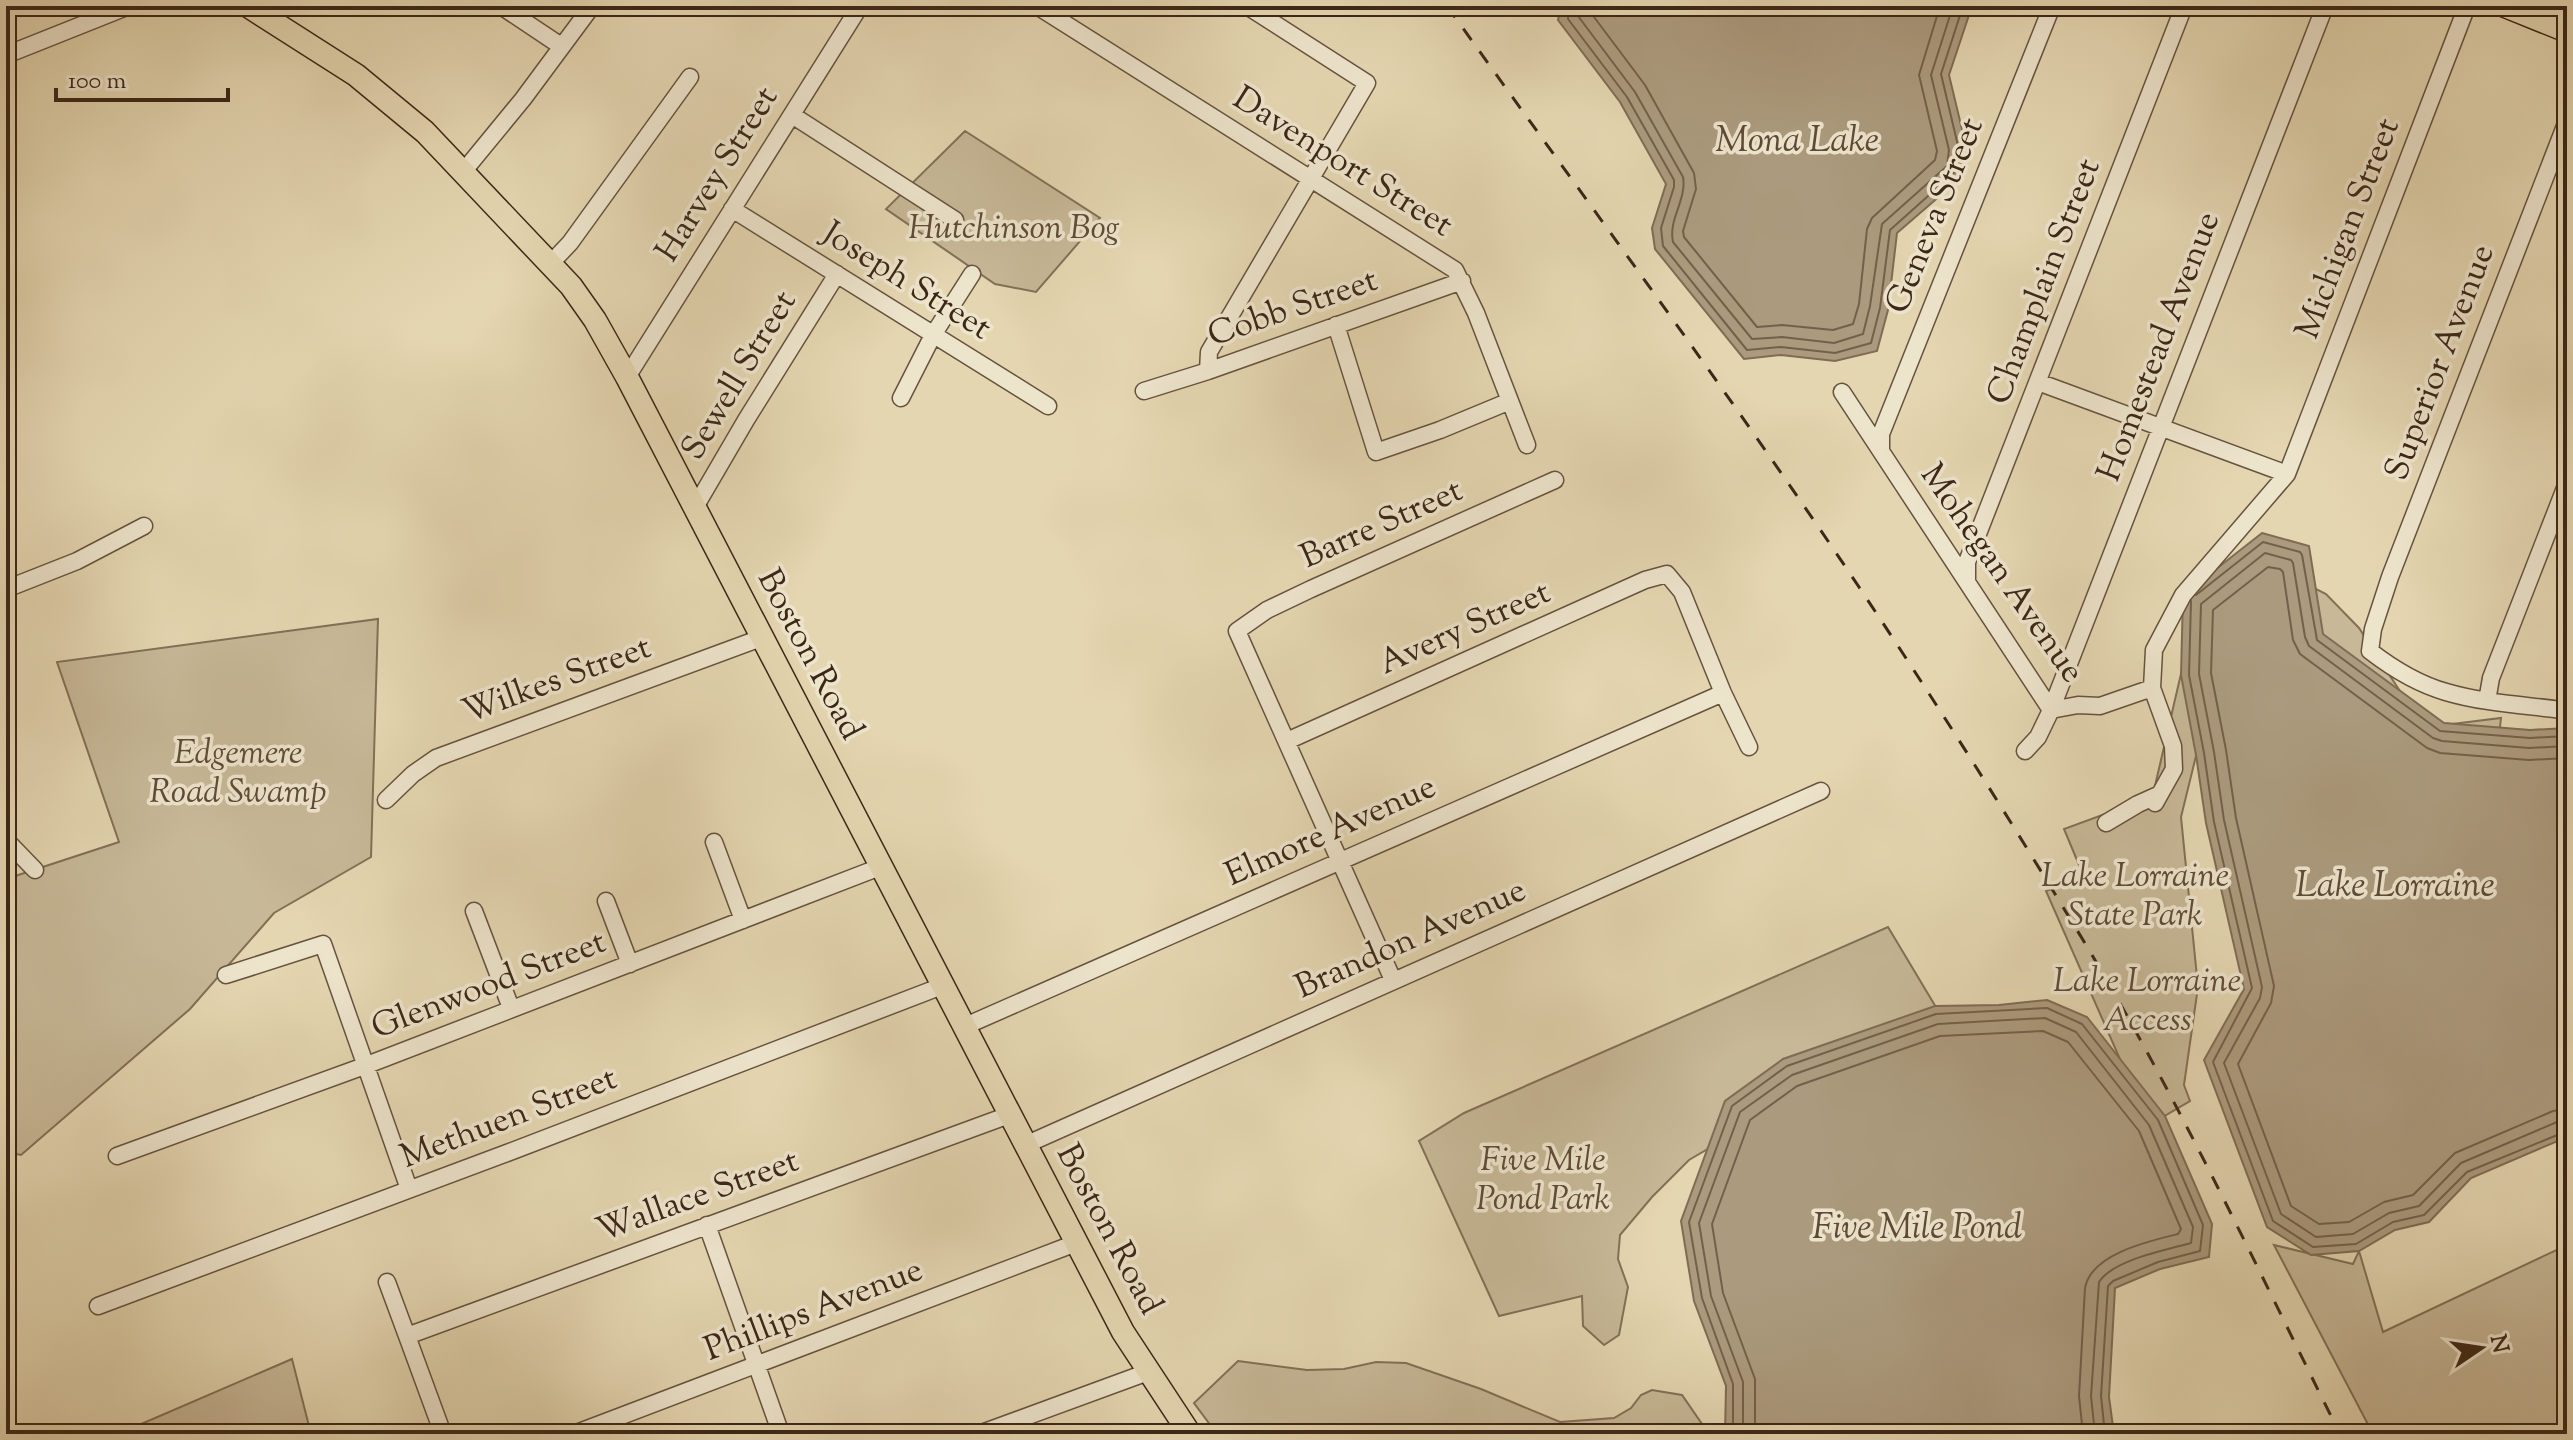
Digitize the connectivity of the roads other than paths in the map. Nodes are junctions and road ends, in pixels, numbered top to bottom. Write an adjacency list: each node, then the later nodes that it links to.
1 (129, 6): 15 (street)
2 (501, 6): 14 (street)
3 (592, 6): 14 (street)
4 (860, 6): 17 (street, Harvey Street)
5 (1037, 6): 20 (street, Davenport Street)
6 (1247, 6): 20 (street)
7 (2052, 6): 39 (street, Geneva Street)
8 (2184, 6): 31 (street, Champlain Street)
9 (2325, 6): 37 (street, Homestead Avenue)
10 (2467, 6): 40 (street, Michigan Street)
11 (2505, 6): 13 (main road)
12 (256, 8): 19 (main road, Boston Road)
13 (2567, 31)
14 (561, 46): 19 (street)
15 (6, 55)
16 (690, 77): 23 (street)
17 (792, 115): 21 (street, Harvey Street); 22 (street)
18 (2567, 121): 50 (street, Superior Avenue)
19 (463, 172): 23 (main road, Boston Road)
20 (1312, 178): 26 (street, Davenport Street); 29 (street)
21 (732, 209): 24 (street, Joseph Street); 30 (street, Harvey Street)
22 (955, 220)
23 (551, 263): 30 (main road, Boston Road)
24 (837, 274): 28 (street, Joseph Street); 43 (street, Sewell Street)
25 (972, 274): 28 (street)
26 (1462, 281): 27 (street, Cobb Street); 35 (street, Davenport Street)
27 (1336, 325): 29 (street, Cobb Street); 35 (street)
28 (933, 335): 34 (street); 36 (street, Joseph Street)
29 (1208, 371): 32 (street, Cobb Street)
30 (627, 377): 43 (main road, Boston Road)
31 (2038, 382): 37 (street); 45 (street, Champlain Street)
32 (1144, 391)
33 (1842, 392): 39 (street, Mohegan Avenue)
34 (901, 398)
35 (1510, 401): 38 (street, Davenport Street)
36 (1048, 406)
37 (2162, 429): 40 (street); 52 (street, Homestead Avenue)
38 (1527, 445)
39 (1881, 450): 45 (street, Mohegan Avenue)
40 (2287, 474): 48 (street, Michigan Street)
41 (1555, 480): 53 (street, Barre Street)
42 (2567, 483): 50 (street)
43 (694, 509): 47 (main road, Boston Road)
44 (144, 526): 46 (street)
45 (1967, 581): 52 (street, Mohegan Avenue)
46 (6, 589)
47 (761, 638): 57 (street, Wilkes Street); 62 (main road, Boston Road)
48 (2152, 688): 52 (street, Mohegan Avenue); 58 (street)
49 (1723, 693): 53 (street, Avery Street); 54 (street); 61 (street, Elmore Avenue)
50 (2487, 701): 51 (street)
51 (2567, 707)
52 (2051, 710): 55 (street, Homestead Avenue)
53 (1287, 741): 61 (street)
54 (1749, 747)
55 (2025, 751)
56 (1821, 791): 69 (street, Brandon Avenue)
57 (386, 800)
58 (2106, 823)
59 (6, 840): 63 (street)
60 (714, 842): 66 (street)
61 (1339, 862): 69 (street); 72 (street, Elmore Avenue)
62 (880, 867): 66 (street, Glenwood Street); 70 (main road, Boston Road)
63 (35, 870)
64 (606, 901): 67 (street)
65 (474, 911): 71 (street)
66 (743, 920): 67 (street, Glenwood Street)
67 (630, 964): 71 (street, Glenwood Street)
68 (226, 975): 73 (street)
69 (1393, 980): 75 (street, Brandon Avenue)
70 (942, 986): 72 (main road, Boston Road); 77 (street, Methuen Street)
71 (511, 1008): 73 (street, Glenwood Street)
72 (963, 1027): 74 (main road, Boston Road)
73 (367, 1065): 76 (street, Glenwood Street); 77 (street)
74 (1009, 1115): 75 (main road, Boston Road); 78 (street, Wallace Street)
75 (1025, 1145): 79 (main road, Boston Road)
76 (117, 1156)
77 (409, 1189): 81 (street, Methuen Street)
78 (707, 1225): 82 (street, Wallace Street); 83 (street)
79 (1076, 1243): 83 (street, Phillips Avenue); 84 (main road, Boston Road)
80 (387, 1282): 82 (street)
81 (98, 1306)
82 (410, 1344): 85 (street)
83 (758, 1365): 86 (street, Phillips Avenue); 87 (street)
84 (1148, 1372): 88 (street); 89 (main road, Boston Road)
85 (443, 1434)
86 (574, 1434)
87 (781, 1434)
88 (979, 1434)
89 (1190, 1434)

